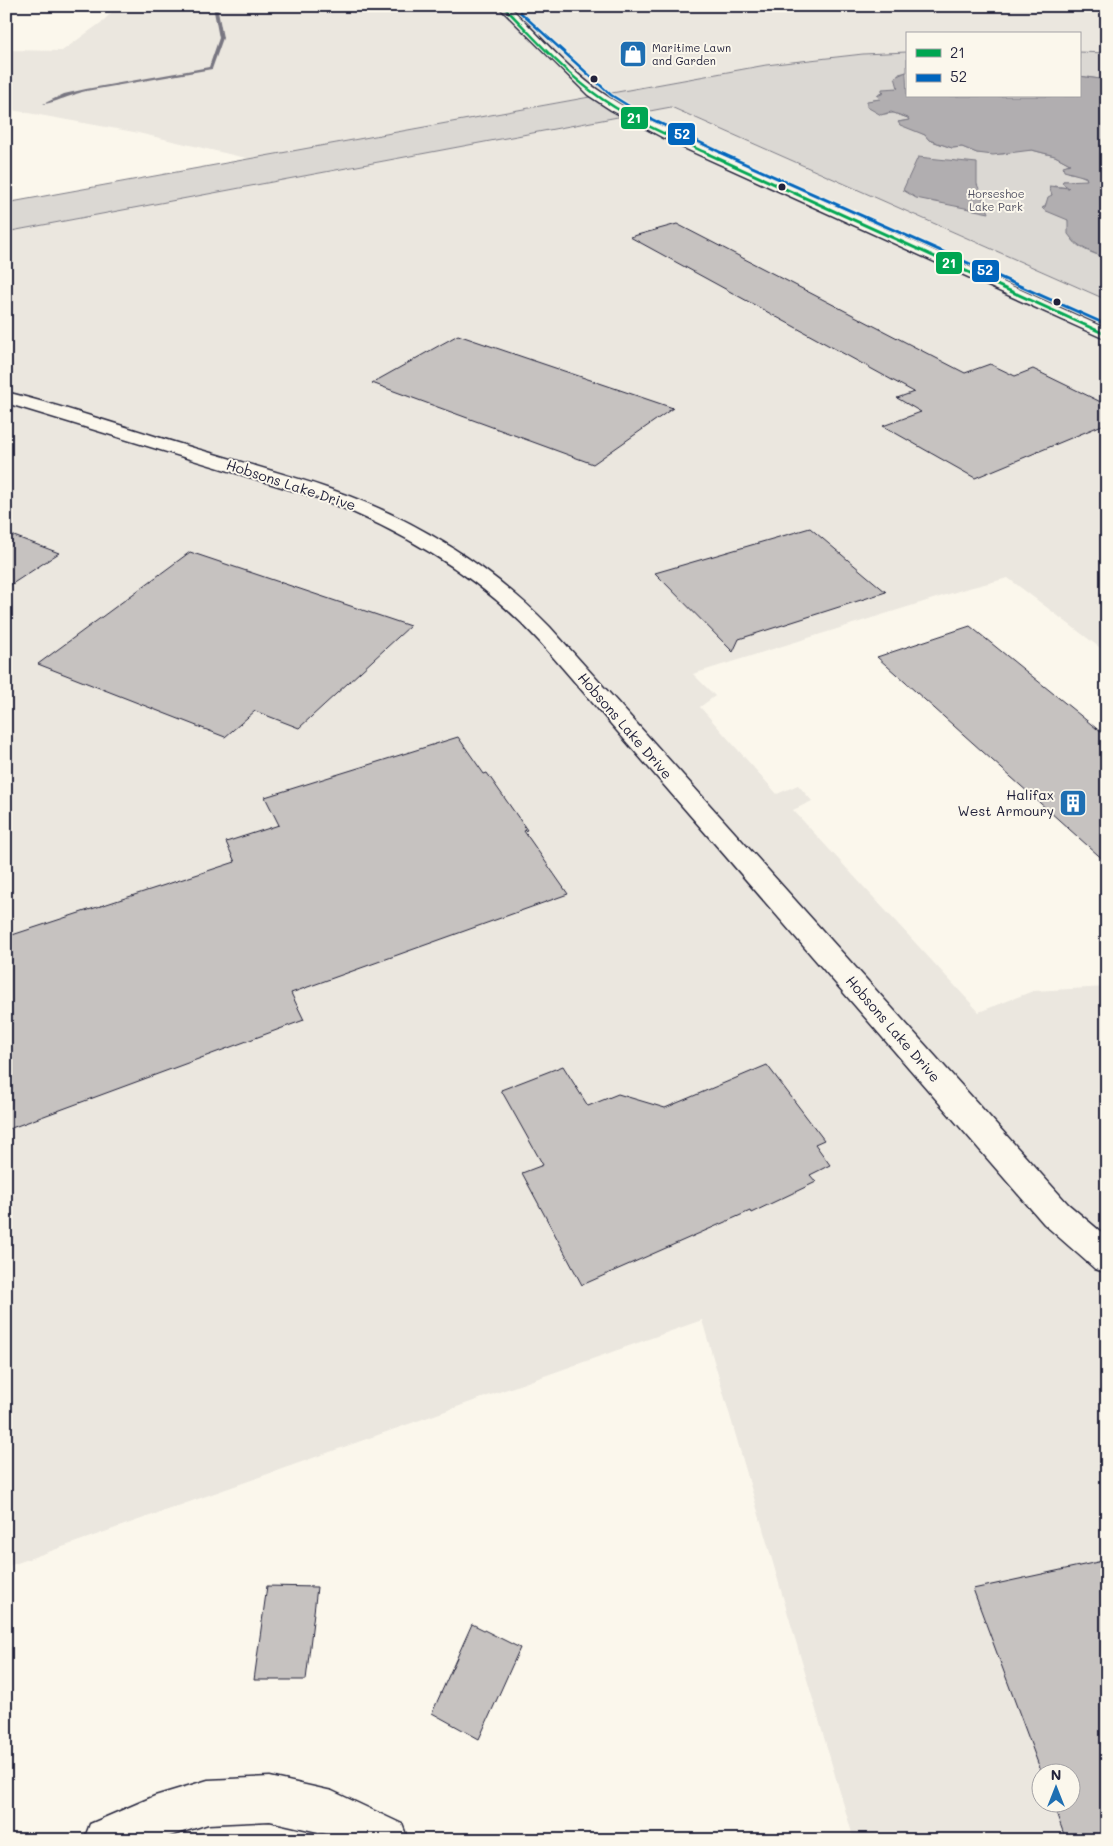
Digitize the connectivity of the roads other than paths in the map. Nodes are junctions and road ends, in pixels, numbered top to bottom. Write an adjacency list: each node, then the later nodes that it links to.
1 (503, 6): 4 (street)
2 (526, 6): 3 (street)
3 (1107, 314)
4 (1107, 335)
5 (6, 397): 6 (street, Hobsons Lake Drive)
6 (1107, 1258)
7 (106, 1840): 8 (street)
8 (386, 1840)

